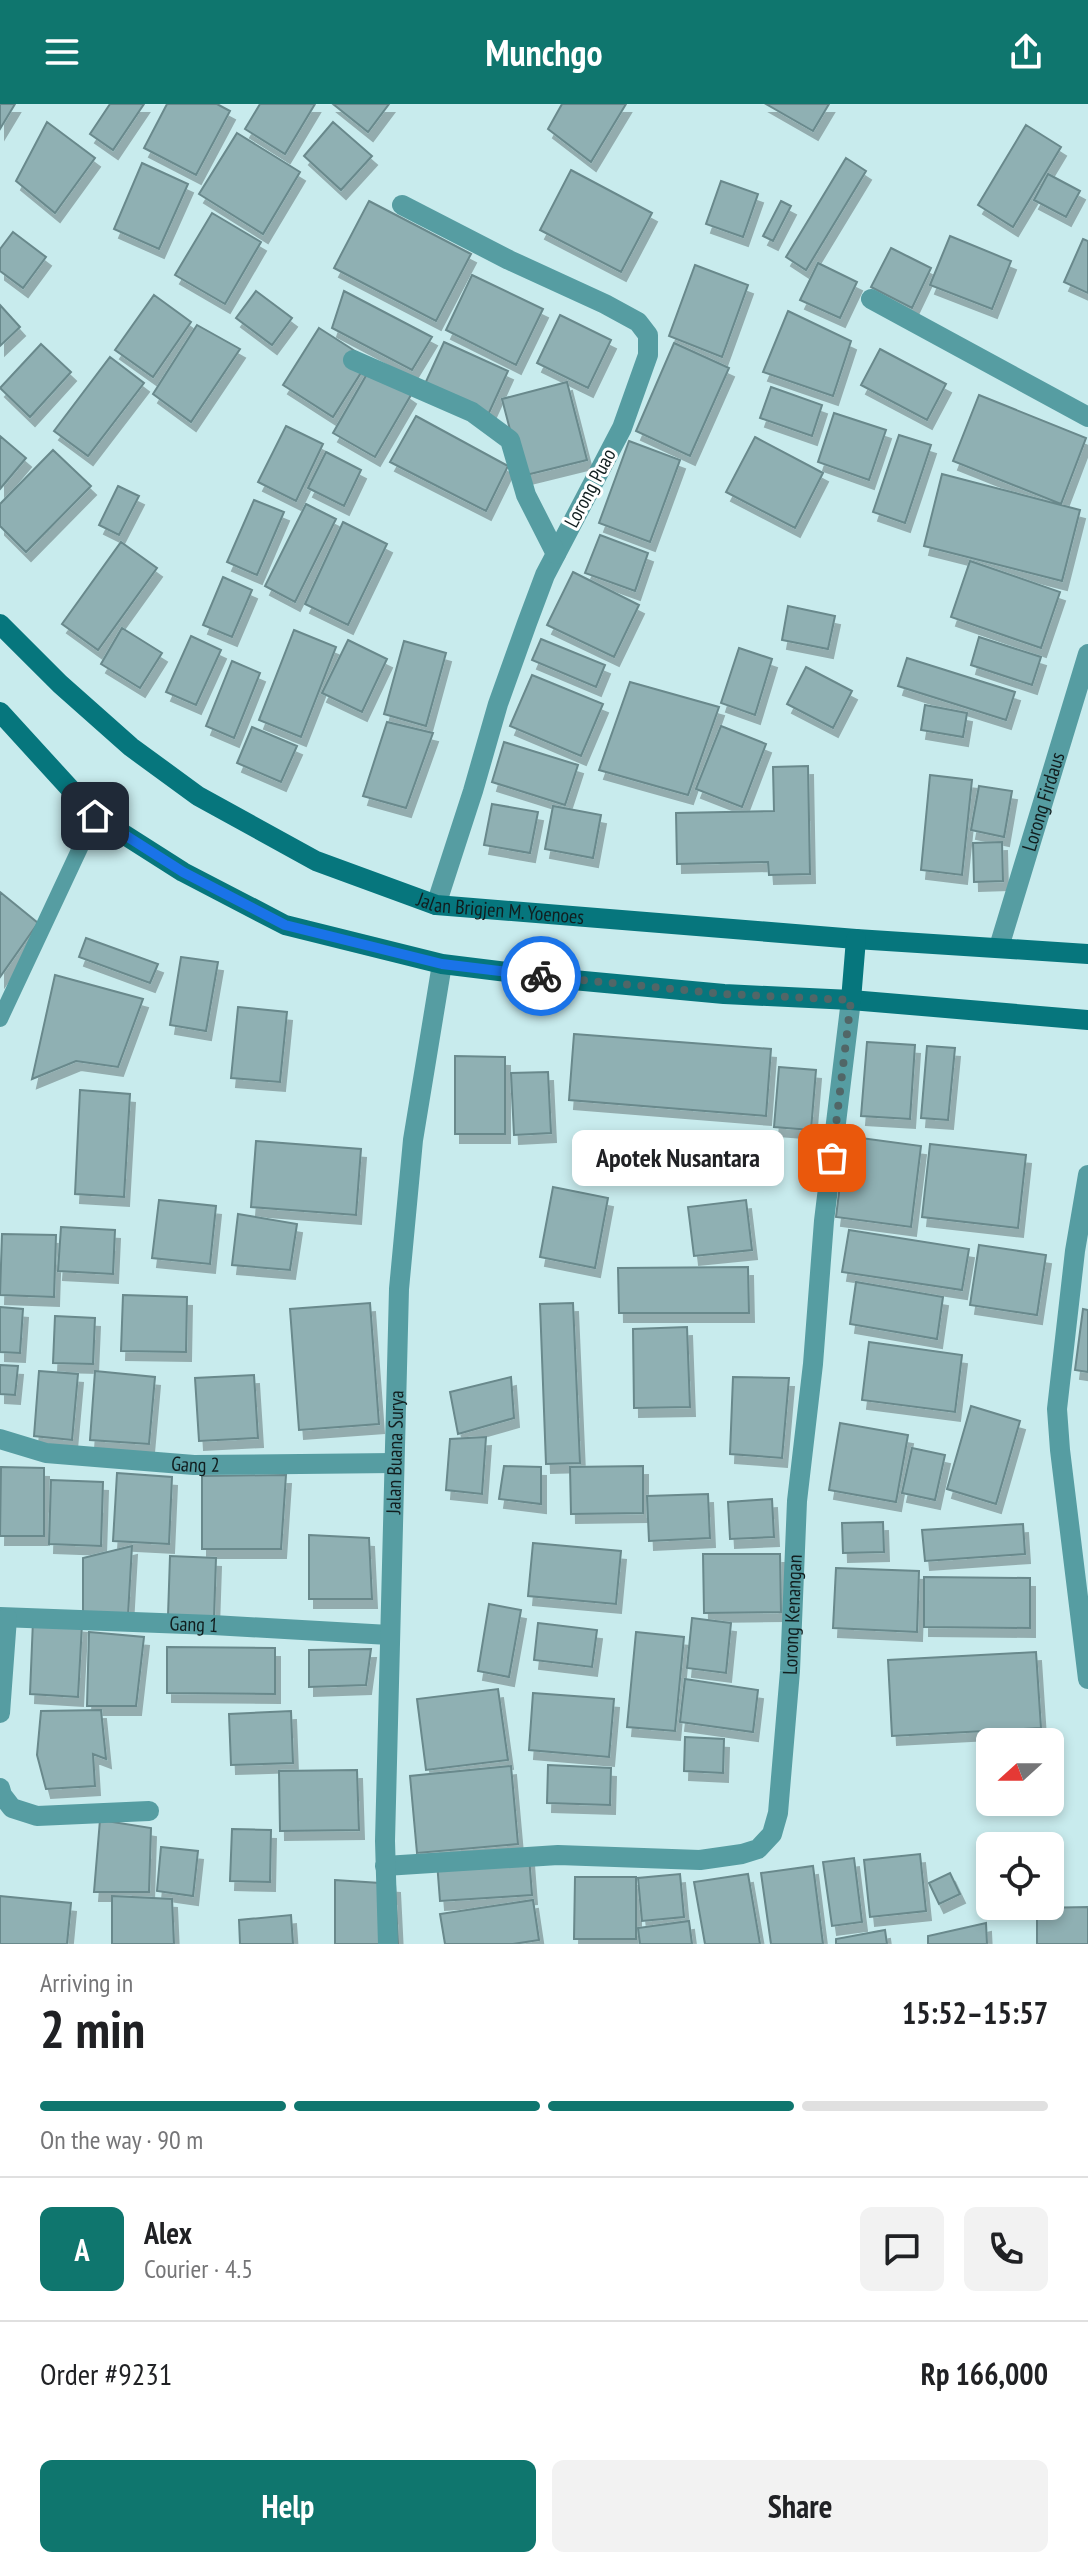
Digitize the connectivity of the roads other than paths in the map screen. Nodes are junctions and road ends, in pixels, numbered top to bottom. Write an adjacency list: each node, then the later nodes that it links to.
1 (402, 205): 5 (street, Lorong Puao)
2 (871, 299): 4 (street)
3 (353, 360): 5 (street)
4 (1088, 417)
5 (556, 554): 10 (street, Lorong Puao)
6 (0, 624): 10 (main road, Jalan Brigjen M. Yoenoes)
7 (1088, 654): 12 (street, Lorong Firdaus)
8 (0, 712): 9 (main road)
9 (95, 816): 14 (main road); 16 (lane)
10 (436, 905): 11 (main road, Jalan Brigjen M. Yoenoes)
11 (856, 939): 12 (main road, Jalan Brigjen M. Yoenoes); 15 (main road)
12 (999, 947): 13 (main road, Jalan Brigjen M. Yoenoes)
13 (1088, 954)
14 (442, 964): 15 (main road); 20 (street, Jalan Buana Surya)
15 (851, 1000): 17 (main road); 27 (street, Lorong Kenangan)
16 (0, 1019)
17 (1088, 1020)
18 (1088, 1175): 23 (street)
19 (0, 1439): 20 (street, Gang 2)
20 (394, 1463): 22 (street, Jalan Buana Surya)
21 (3, 1617): 22 (street, Gang 1); 24 (street)
22 (389, 1635): 27 (street, Jalan Buana Surya)
23 (1088, 1679)
24 (0, 1713)
25 (0, 1788): 26 (street)
26 (149, 1811)
27 (385, 1866): 28 (street, Jalan Buana Surya)
28 (388, 1944)

